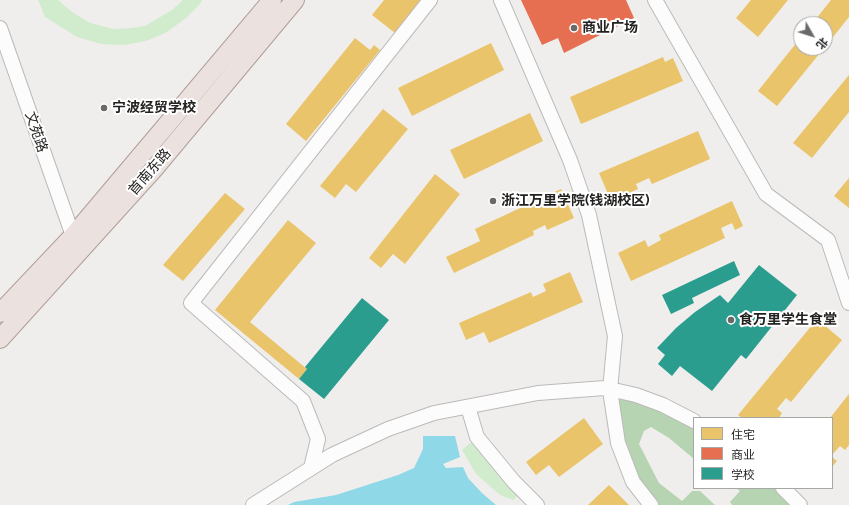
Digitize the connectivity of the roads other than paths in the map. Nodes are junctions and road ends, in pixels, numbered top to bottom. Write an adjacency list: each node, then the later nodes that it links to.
1 (272, 0): 7 (main road, 首南东路)
2 (295, 0): 10 (main road, 首南东路)
3 (430, 0): 14 (street)
4 (501, 0): 11 (street)
5 (655, 0): 8 (street)
6 (0, 28): 7 (street, 文苑路)
7 (73, 236): 9 (main road, 首南东路)
8 (849, 304)
9 (0, 313)
10 (0, 339)
11 (610, 390): 12 (street); 13 (street); 18 (street)
12 (468, 407): 14 (street); 17 (street)
13 (693, 420)
14 (311, 468): 16 (street)
15 (784, 489): 19 (street)
16 (253, 505)
17 (537, 505)
18 (651, 505)
19 (800, 505)

